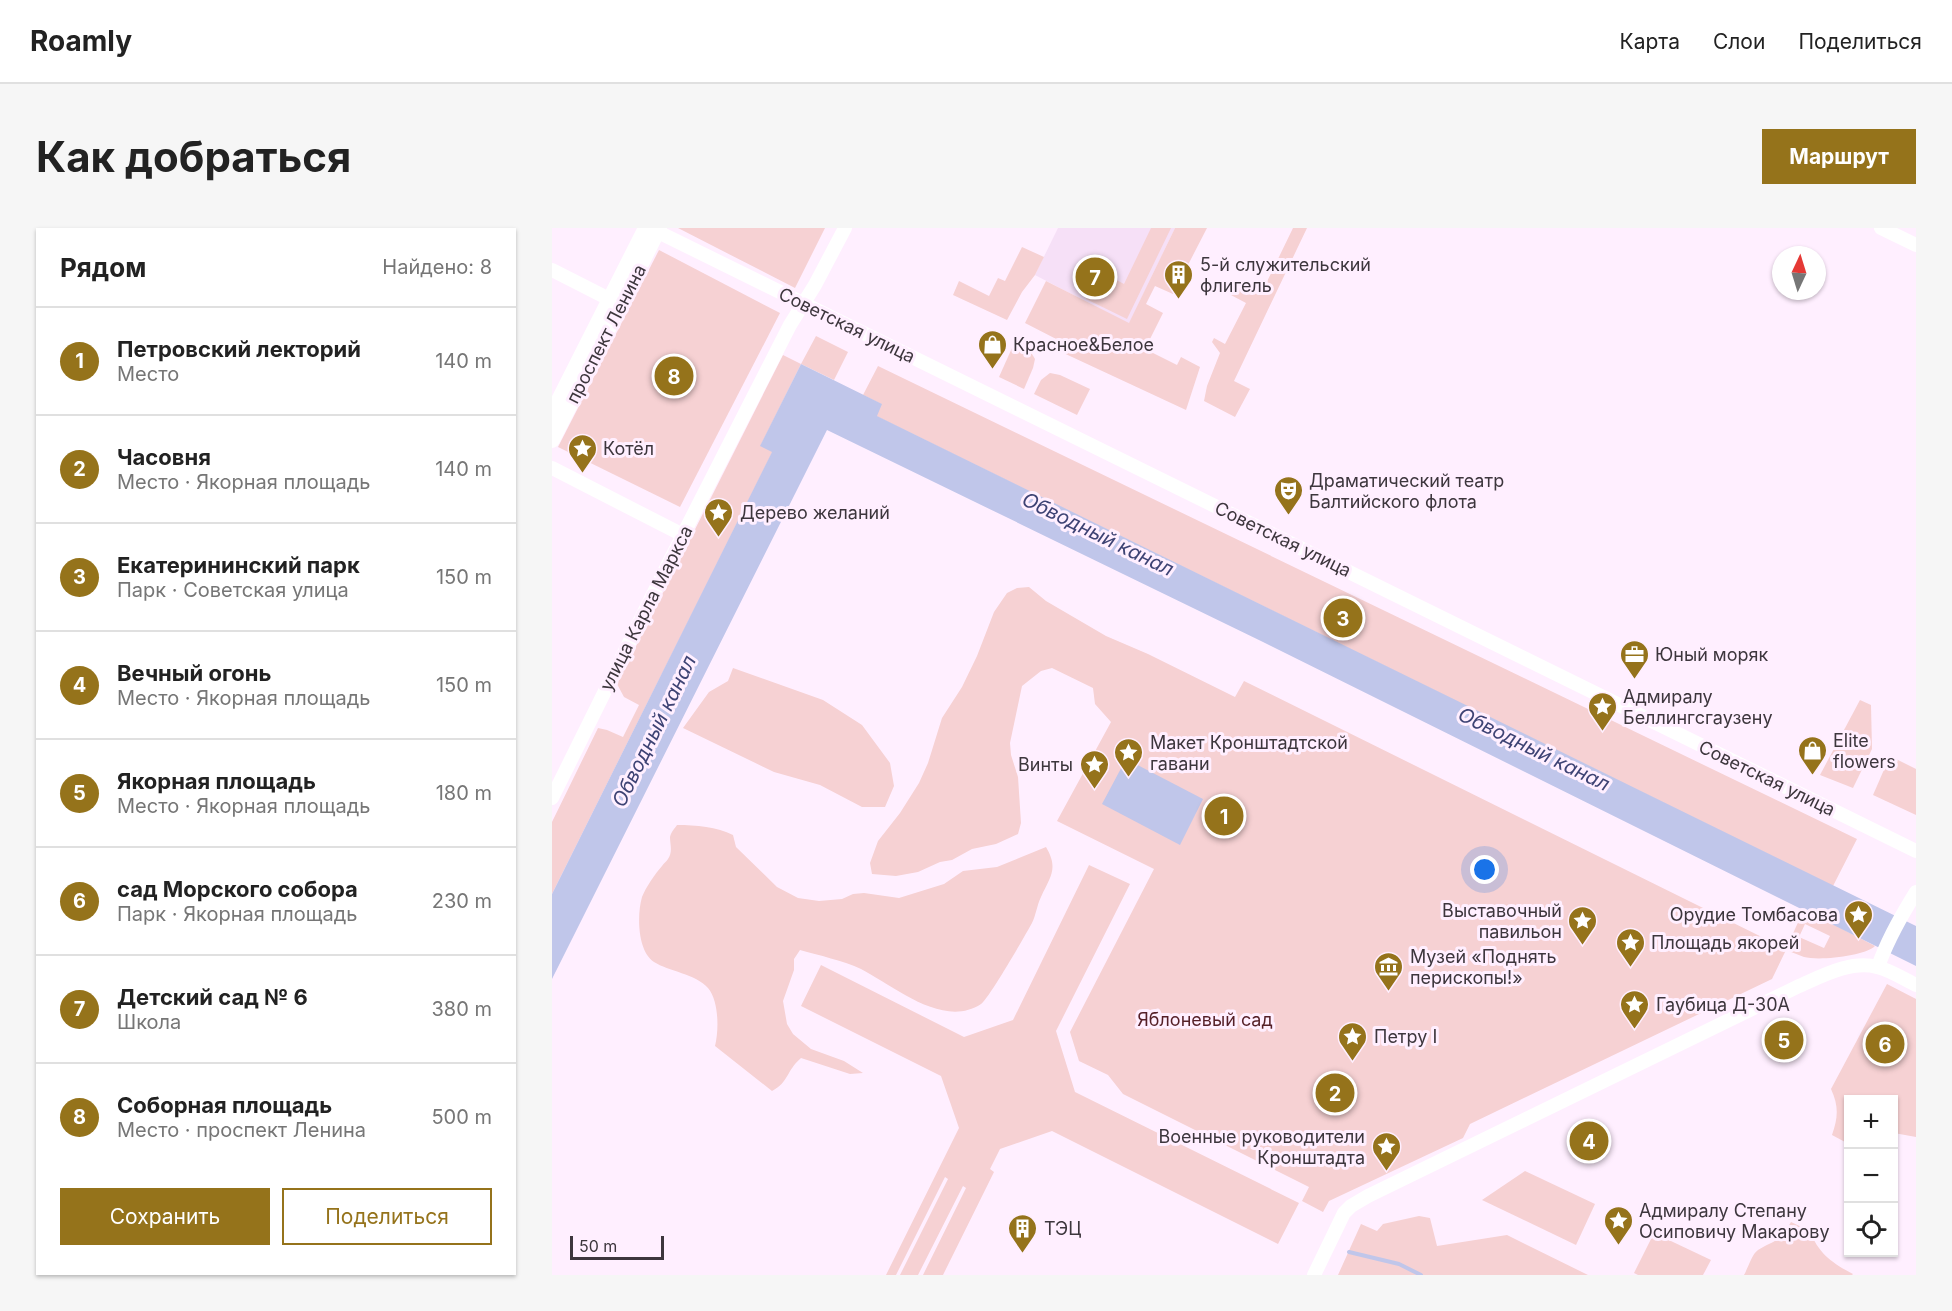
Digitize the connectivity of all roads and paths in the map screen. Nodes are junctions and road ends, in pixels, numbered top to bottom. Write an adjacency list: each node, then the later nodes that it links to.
1 (845, 228): 7 (street, улица Карла Маркса)
2 (1881, 228): 4 (street)
3 (653, 229): 6 (main road, проспект Ленина); 7 (street, Советская улица)
4 (1916, 245)
5 (552, 270): 6 (street)
6 (615, 302): 8 (main road, проспект Ленина); 9 (main road, проспект Ленина)
7 (804, 304): 11 (street, улица Карла Маркса); 13 (street, Советская улица)
8 (552, 414)
9 (552, 440)
10 (552, 468): 11 (street)
11 (683, 535): 12 (street, улица Карла Маркса)
12 (552, 798)
13 (1916, 851)
14 (1916, 892): 15 (street)
15 (1878, 967): 16 (street); 17 (street)
16 (1916, 985)
17 (1314, 1275)

